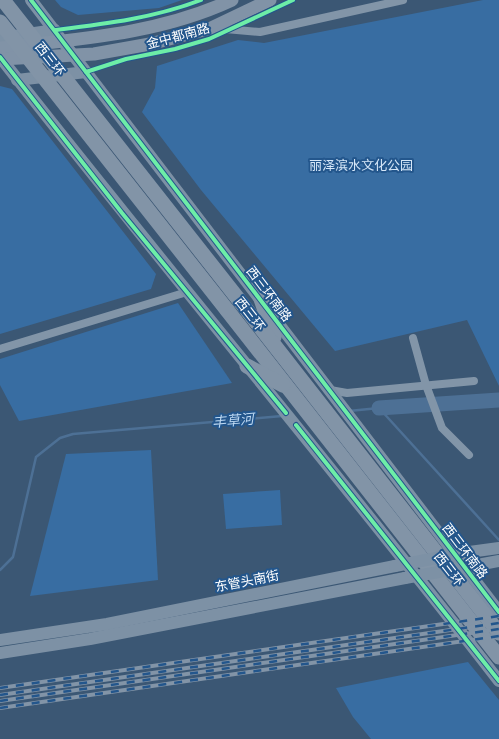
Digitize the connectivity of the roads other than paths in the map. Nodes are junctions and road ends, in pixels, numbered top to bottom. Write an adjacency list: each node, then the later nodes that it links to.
1 (3, 0): 19 (highway, 西三环, bridge)
2 (31, 0): 8 (street, 西三环南路)
3 (232, 0): 10 (main road, 金中都南路)
4 (270, 0): 7 (main road, 金中都南路)
5 (403, 0): 7 (street)
6 (0, 22): 23 (highway, 西三环, bridge)
7 (211, 28): 12 (main road, 金中都南路)
8 (55, 30): 9 (street); 10 (street, 西三环南路)
9 (0, 38)
10 (64, 41): 11 (main road, 金中都南路); 12 (street, 西三环南路)
11 (0, 55): 12 (main road, 金中都南路); 14 (street)
12 (74, 55): 13 (street, 西三环南路)
13 (86, 72): 14 (street); 16 (street, 西三环南路)
14 (17, 80): 15 (street)
15 (187, 292): 18 (street); 20 (street)
16 (260, 299): 19 (highway); 24 (street, 西三环南路)
17 (413, 338): 22 (street)
18 (0, 350)
19 (280, 352): 29 (highway, 西三环)
20 (247, 366): 23 (highway); 33 (street)
21 (474, 381): 22 (street)
22 (426, 385): 24 (street); 25 (street)
23 (288, 388): 32 (highway, 西三环)
24 (330, 390): 28 (street, 西三环南路)
25 (469, 455)
26 (498, 548): 30 (street, 东管头南街, bridge)
27 (499, 561): 31 (street, 东管头南街, bridge)
28 (499, 612)
29 (497, 631)
30 (0, 640)
31 (0, 653)
32 (499, 657)
33 (499, 681)

